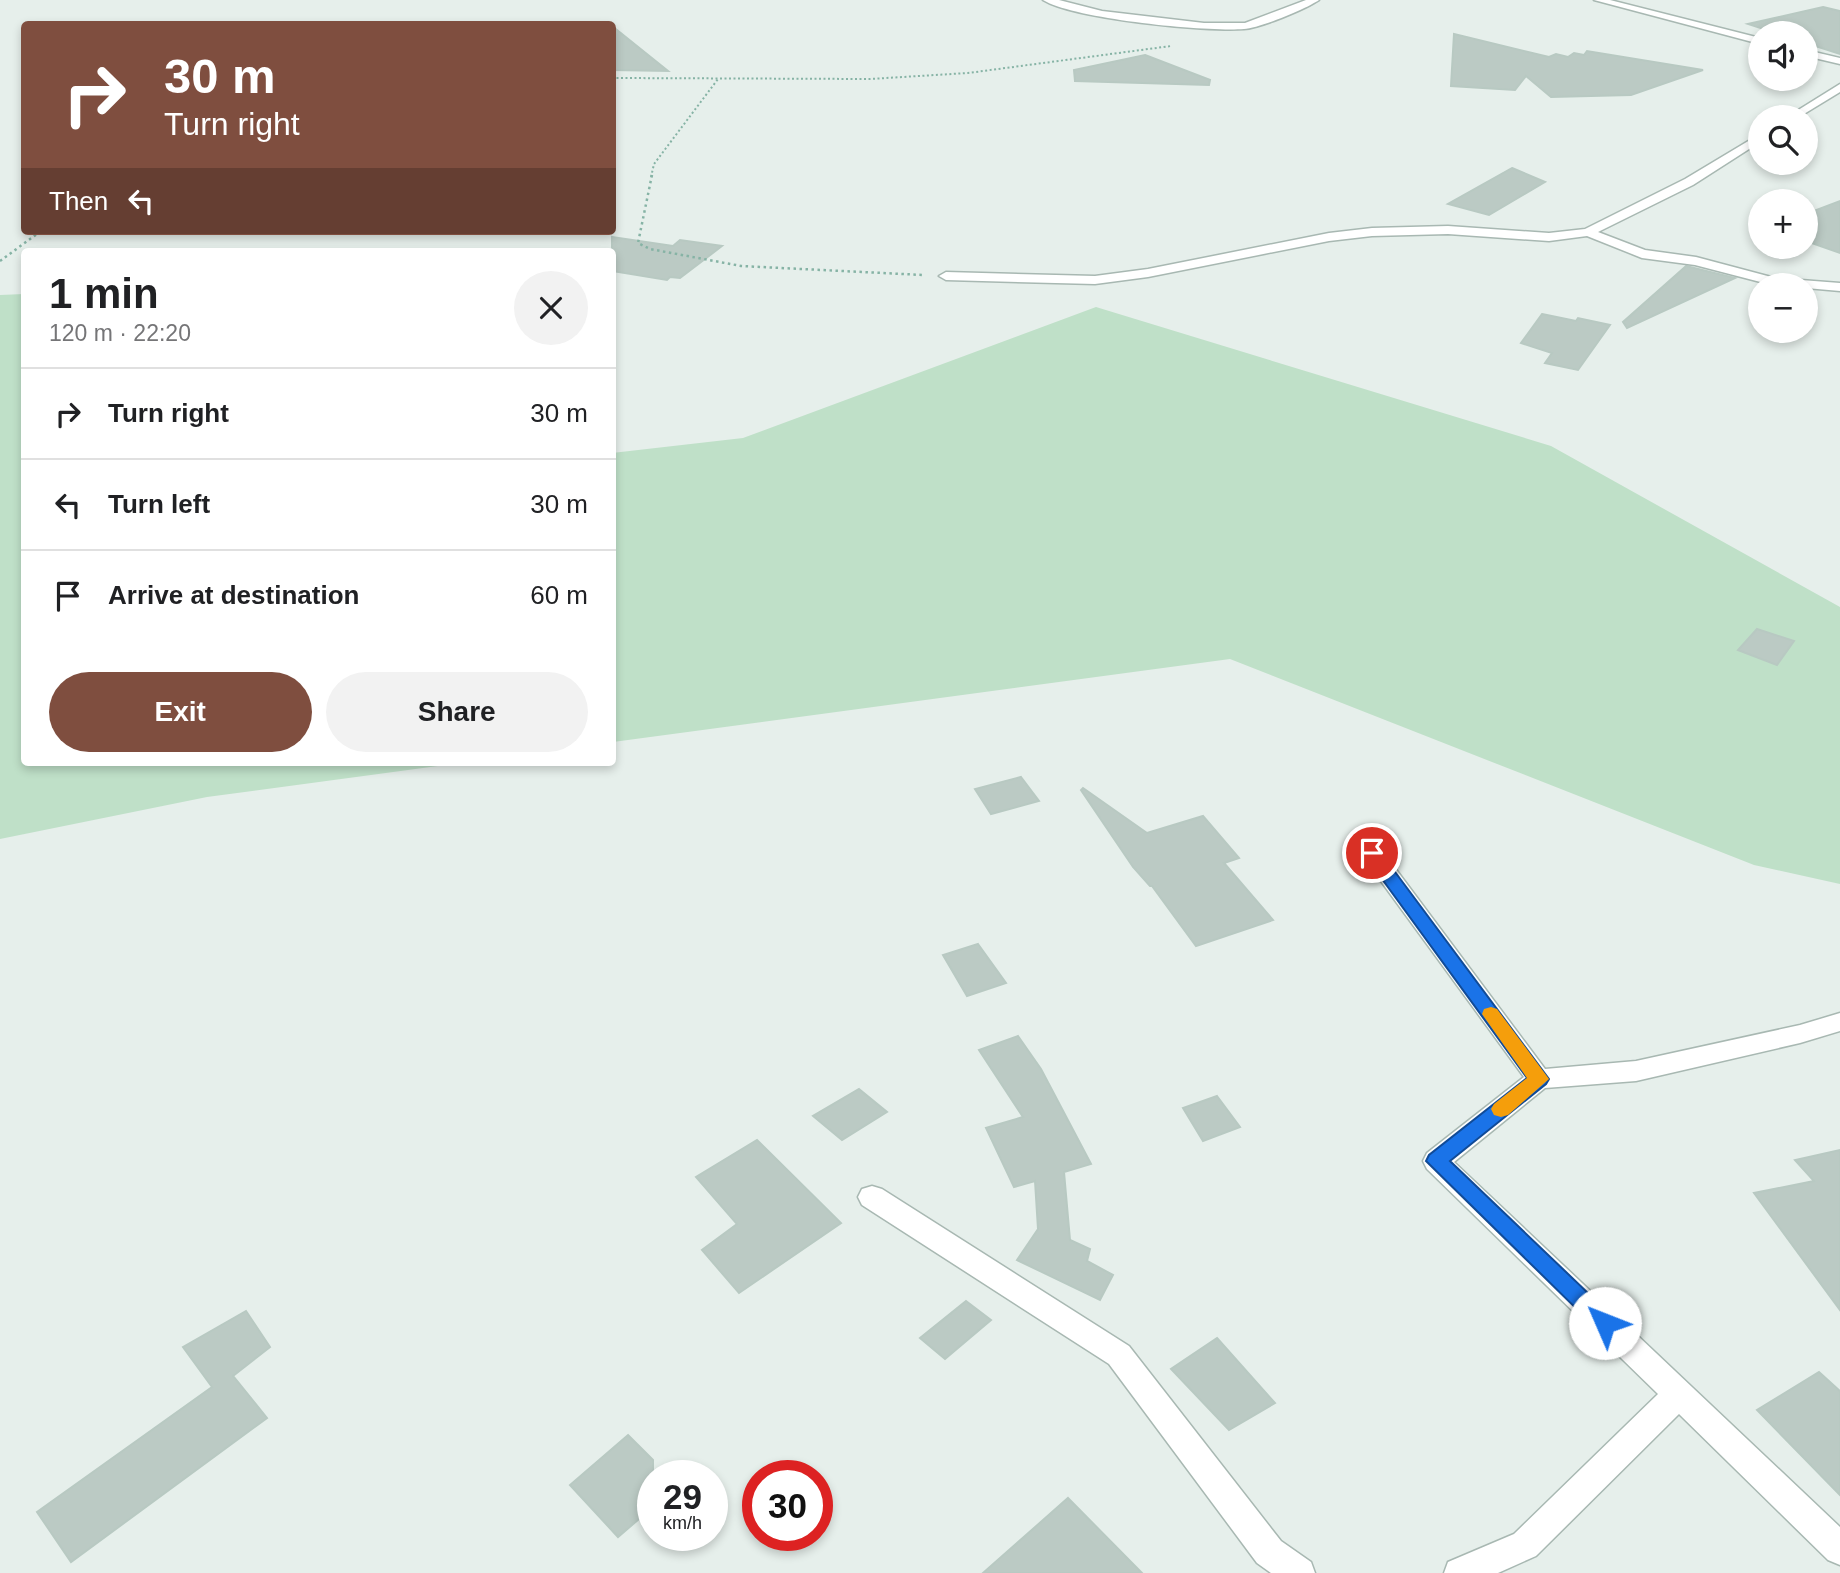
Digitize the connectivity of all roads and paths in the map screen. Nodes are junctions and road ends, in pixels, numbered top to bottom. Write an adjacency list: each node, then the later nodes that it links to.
1 (1050, 0): 2 (street)
2 (1314, 0)
3 (1599, 0): 4 (street)
4 (1748, 38)
5 (1177, 45): 9 (path)
6 (1818, 56): 7 (street)
7 (1840, 61)
8 (616, 78): 9 (path)
9 (719, 79): 16 (path)
10 (1840, 87): 11 (street)
11 (1811, 105)
12 (1748, 145): 13 (street)
13 (1588, 232): 16 (street); 17 (street)
14 (36, 235): 15 (path)
15 (0, 261)
16 (946, 276)
17 (1840, 288)
18 (1372, 853): 20 (street)
19 (1840, 1022): 20 (street)
20 (1539, 1079): 22 (street)
21 (872, 1197): 24 (street)
22 (1679, 1395): 23 (street); 25 (street)
23 (1840, 1549)
24 (1299, 1573)
25 (1460, 1573)

